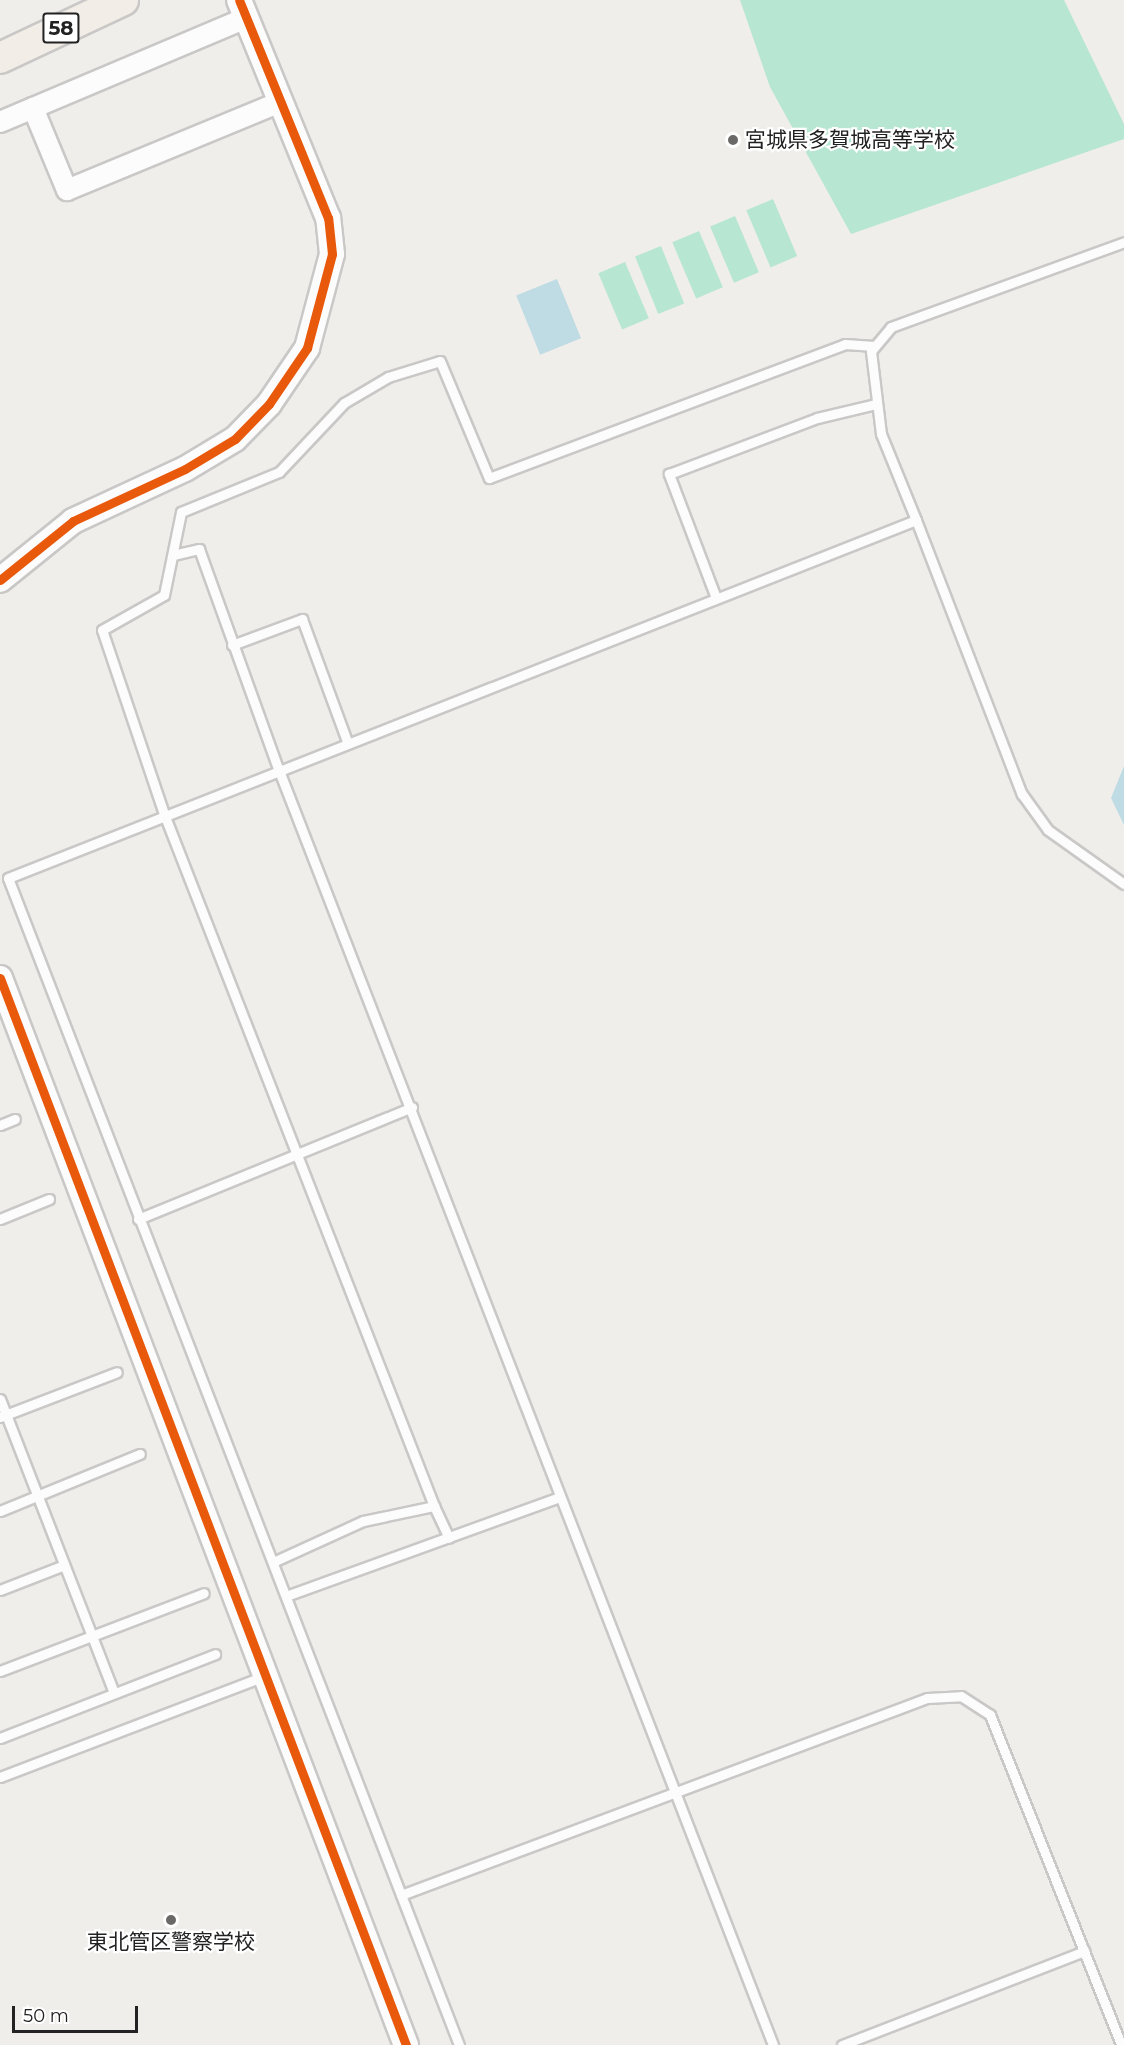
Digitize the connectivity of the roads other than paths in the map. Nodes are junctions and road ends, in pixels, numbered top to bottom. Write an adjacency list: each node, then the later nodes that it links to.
1 (117, 1): 3 (main road, 58)
2 (243, 9): 4 (street); 5 (street)
3 (0, 58)
4 (280, 102): 5 (street); 12 (street)
5 (33, 108): 6 (street)
6 (0, 122)
7 (1124, 242): 8 (lane)
8 (874, 346): 9 (lane); 11 (lane)
9 (876, 404): 10 (lane); 13 (lane)
10 (916, 520): 13 (lane); 18 (lane)
11 (172, 555): 14 (lane); 17 (lane)
12 (0, 580)
13 (716, 598): 15 (lane)
14 (232, 645): 15 (lane); 16 (lane)
15 (347, 741): 16 (lane)
16 (278, 768): 17 (lane); 20 (lane)
17 (164, 814): 23 (lane); 26 (lane)
18 (1124, 884)
19 (0, 978): 44 (street)
20 (412, 1107): 23 (lane); 32 (lane)
21 (15, 1119): 22 (lane)
22 (0, 1125)
23 (297, 1153): 26 (lane); 33 (lane)
24 (49, 1199): 25 (lane)
25 (0, 1219)
26 (138, 1219): 36 (lane)
27 (117, 1372): 29 (lane)
28 (0, 1400): 29 (lane)
29 (3, 1416): 31 (lane)
30 (140, 1454): 31 (lane)
31 (38, 1497): 34 (lane); 37 (lane)
32 (560, 1497): 35 (lane); 48 (lane)
33 (434, 1506): 35 (lane); 36 (lane)
34 (0, 1511)
35 (449, 1538): 40 (lane)
36 (273, 1562): 40 (lane)
37 (64, 1565): 38 (lane); 41 (lane)
38 (0, 1590)
39 (204, 1593): 41 (lane)
40 (286, 1596): 49 (lane)
41 (91, 1635): 43 (lane); 45 (lane)
42 (215, 1654): 45 (lane)
43 (0, 1671)
44 (264, 1676): 47 (lane); 51 (street)
45 (114, 1694): 46 (lane)
46 (0, 1738)
47 (0, 1777)
48 (674, 1794): 49 (lane); 50 (lane); 53 (lane)
49 (401, 1896): 52 (lane)
50 (1084, 1952): 54 (lane); 55 (lane)
51 (406, 2045)
52 (459, 2045)
53 (772, 2045)
54 (842, 2045)
55 (1121, 2045)

